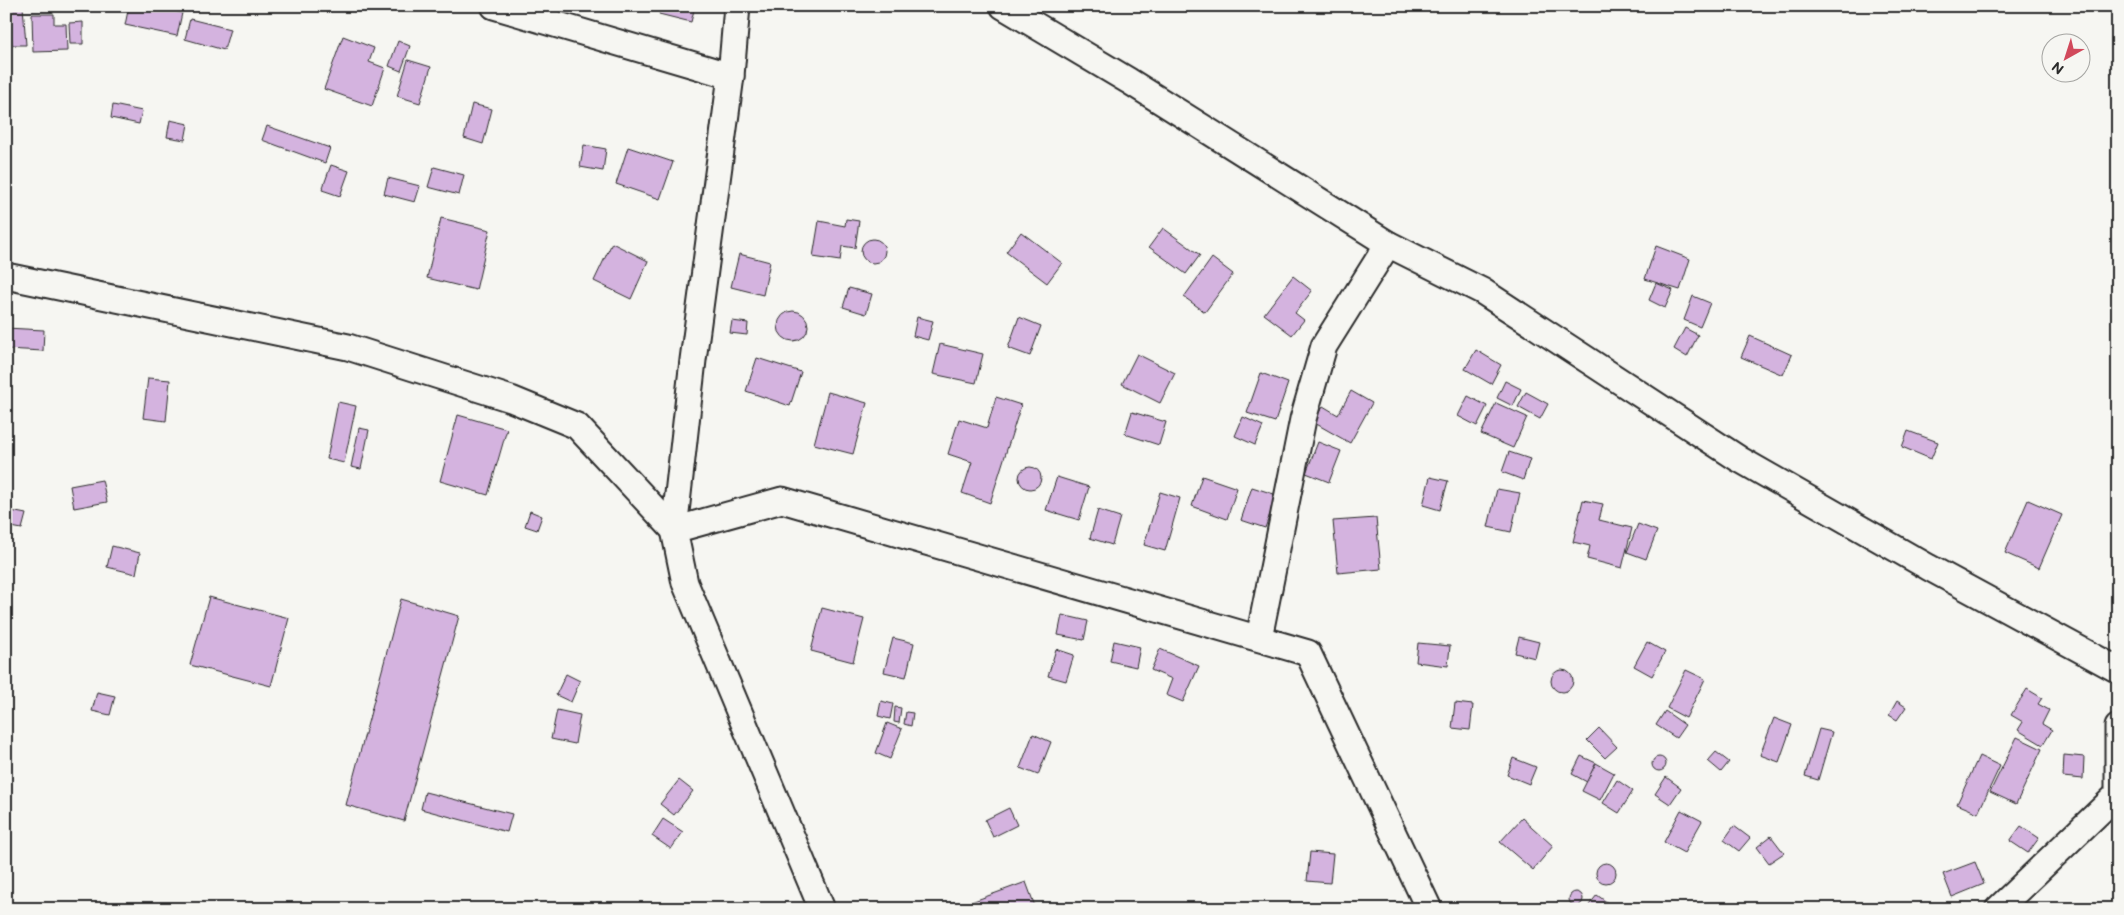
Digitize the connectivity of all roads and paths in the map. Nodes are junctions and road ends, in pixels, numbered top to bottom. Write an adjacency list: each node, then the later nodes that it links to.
1 (494, 6): 4 (street)
2 (737, 6): 4 (street)
3 (1002, 6): 5 (street)
4 (731, 76): 7 (street)
5 (1388, 244): 8 (street); 9 (street)
6 (6, 276): 7 (street)
7 (674, 530): 8 (street); 12 (street)
8 (1259, 638): 13 (street)
9 (2118, 670)
10 (2118, 727): 11 (street)
11 (2117, 796): 14 (street)
12 (822, 909)
13 (1429, 909)
14 (1998, 909)

